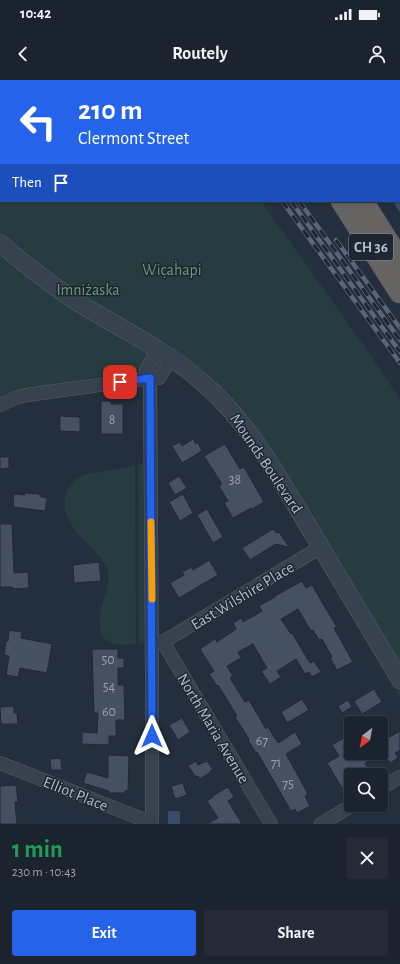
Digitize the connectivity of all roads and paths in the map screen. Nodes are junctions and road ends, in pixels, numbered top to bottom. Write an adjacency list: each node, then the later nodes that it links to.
1 (343, 202): 5 (highway, CH 36)
2 (363, 202): 4 (highway, CH 36)
3 (0, 243): 6 (street, Mounds Boulevard)
4 (400, 261)
5 (400, 292)
6 (165, 354): 7 (street); 9 (street, Mounds Boulevard)
7 (150, 378): 8 (street); 10 (street)
8 (0, 404)
9 (321, 547): 10 (street, East Wilshire Place); 11 (street, Mounds Boulevard)
10 (157, 642): 16 (street); 17 (street, North Maria Avenue)
11 (400, 680)
12 (0, 763): 16 (street, Elliot Place)
13 (400, 777): 14 (street)
14 (388, 784)
15 (344, 810): 18 (street)
16 (152, 824)
17 (271, 824)
18 (321, 824)

